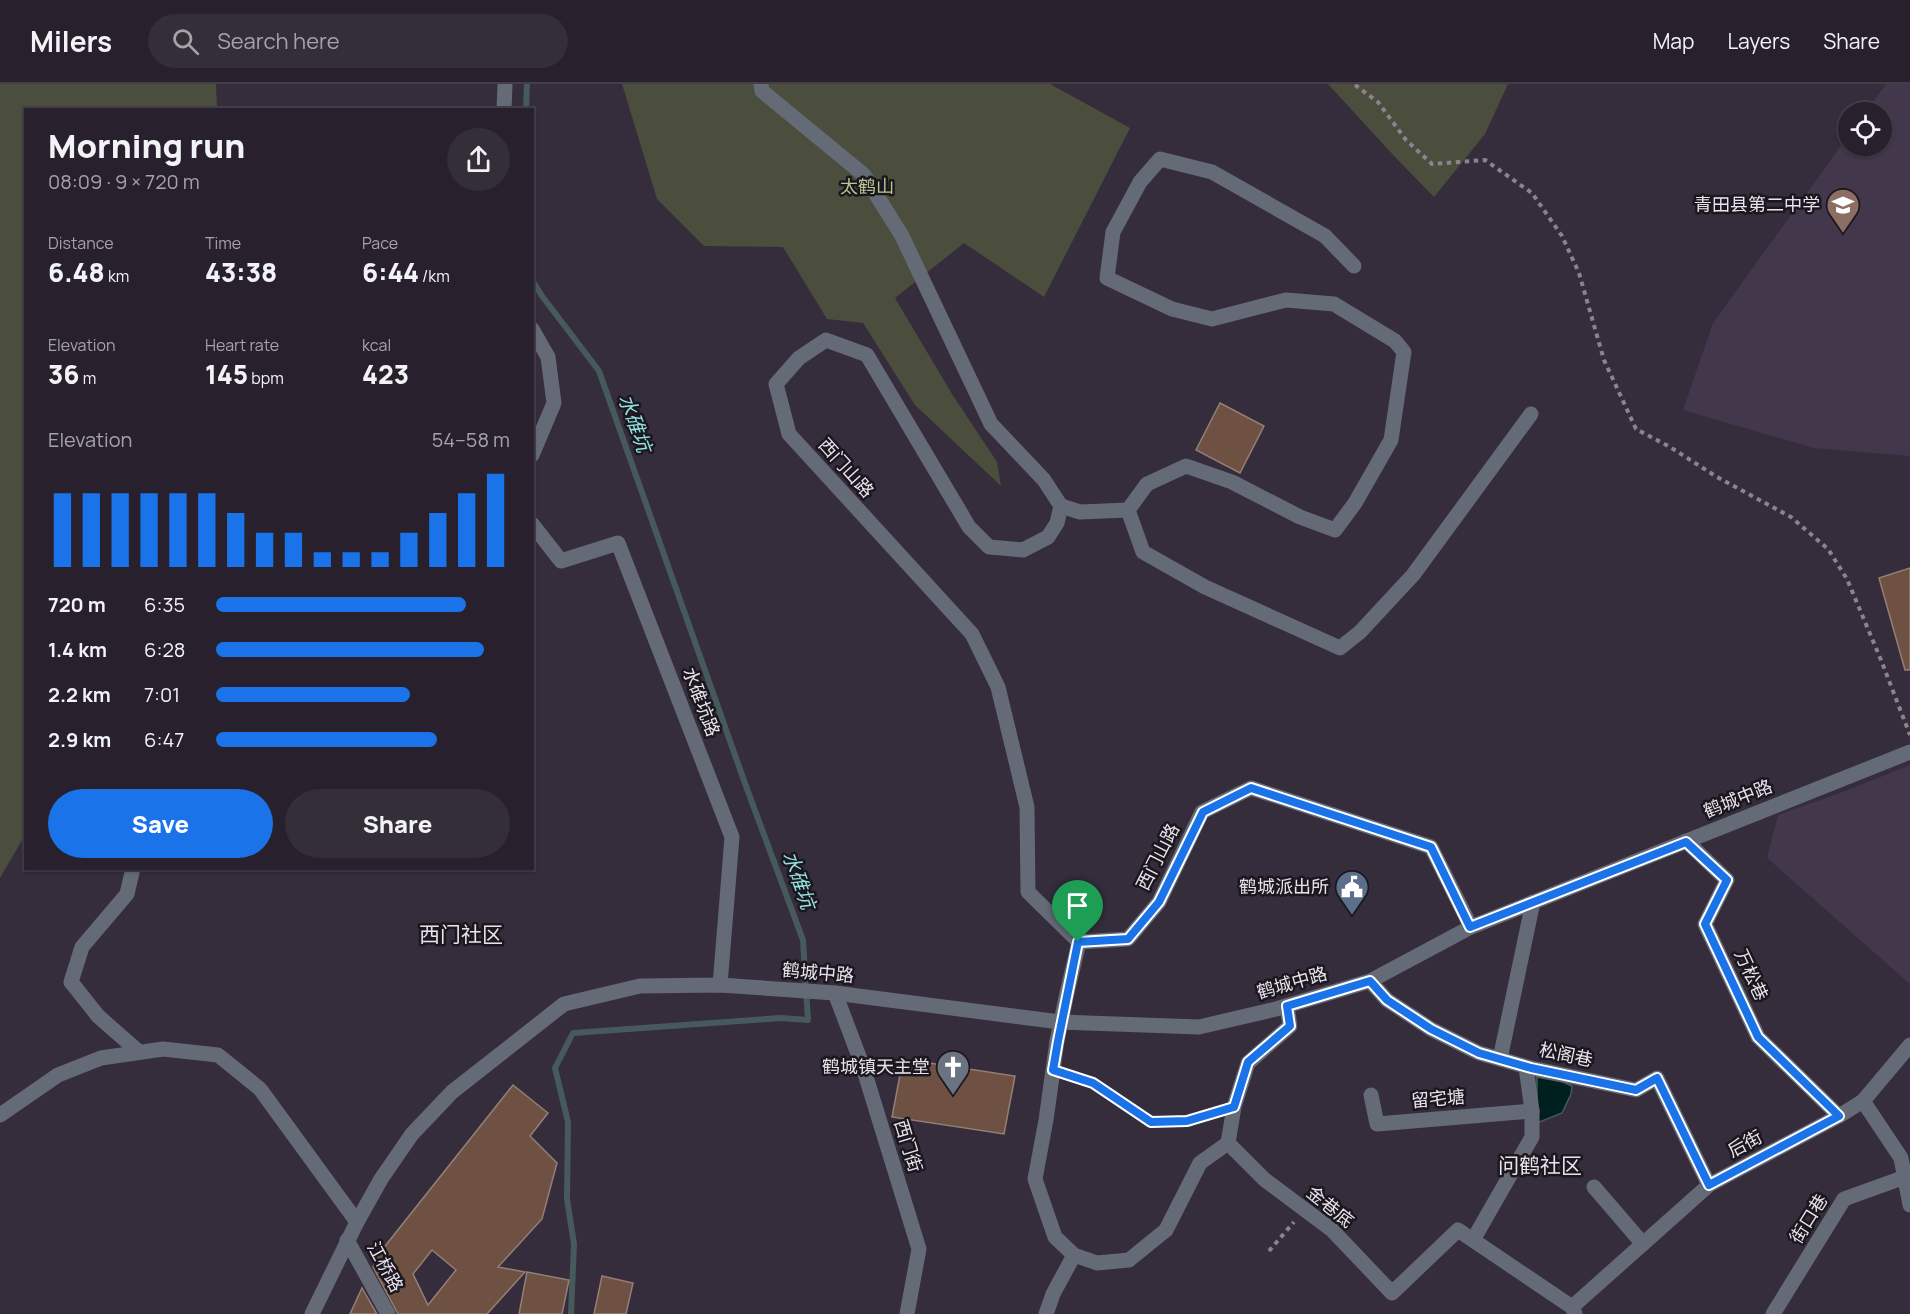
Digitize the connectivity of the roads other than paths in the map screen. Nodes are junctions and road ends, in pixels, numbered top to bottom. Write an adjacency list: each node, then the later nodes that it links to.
1 (505, 84): 3 (street)
2 (761, 84): 8 (street)
3 (504, 108)
4 (1354, 266): 9 (street)
5 (534, 332): 7 (street)
6 (1531, 414): 9 (street)
7 (534, 450)
8 (1061, 506): 9 (street); 16 (street, 西门山路)
9 (1128, 510)
10 (534, 527): 18 (street, 水碓坑路)
11 (1910, 752): 12 (street, 鹤城中路)
12 (1686, 842): 14 (street, 鹤城中路); 29 (street, 万松巷)
13 (133, 870): 22 (street)
14 (1533, 902): 15 (street, 鹤城中路); 23 (street)
15 (1470, 927): 16 (street, 西门山路); 17 (street, 鹤城中路)
16 (1078, 942): 39 (street, bridge)
17 (1370, 981): 20 (street, 鹤城中路); 23 (street, 松阁巷)
18 (720, 985): 19 (street, 鹤城中路); 35 (street, 鹤城中路)
19 (828, 993): 20 (street, 鹤城中路); 43 (street, 西门街)
20 (1287, 1006): 30 (street)
21 (1910, 1045): 26 (street, 后街)
22 (139, 1052): 28 (street); 35 (street)
23 (1500, 1059): 24 (street, 松阁巷)
24 (1526, 1067): 27 (street); 32 (street, 松阁巷)
25 (1371, 1095): 27 (street, 留宅塘)
26 (1863, 1101): 29 (street, 后街); 31 (street)
27 (1532, 1111): 37 (street)
28 (0, 1115)
29 (1839, 1116): 32 (street, 后街)
30 (1228, 1143): 37 (street, 金巷底); 39 (street)
31 (1905, 1177): 34 (street); 45 (street, 街口巷)
32 (1709, 1185): 38 (street, 后街)
33 (1594, 1187): 38 (street)
34 (1910, 1205)
35 (357, 1222): 36 (street, 鹤城中路)
36 (347, 1240): 41 (street, 鹤城中路); 42 (street, 江桥路)
37 (1473, 1240): 40 (street, 金巷底)
38 (1643, 1244): 40 (street, 后街)
39 (1074, 1255): 44 (street)
40 (1574, 1311)
41 (312, 1314)
42 (388, 1314)
43 (907, 1314)
44 (1046, 1314)
45 (1773, 1314)

